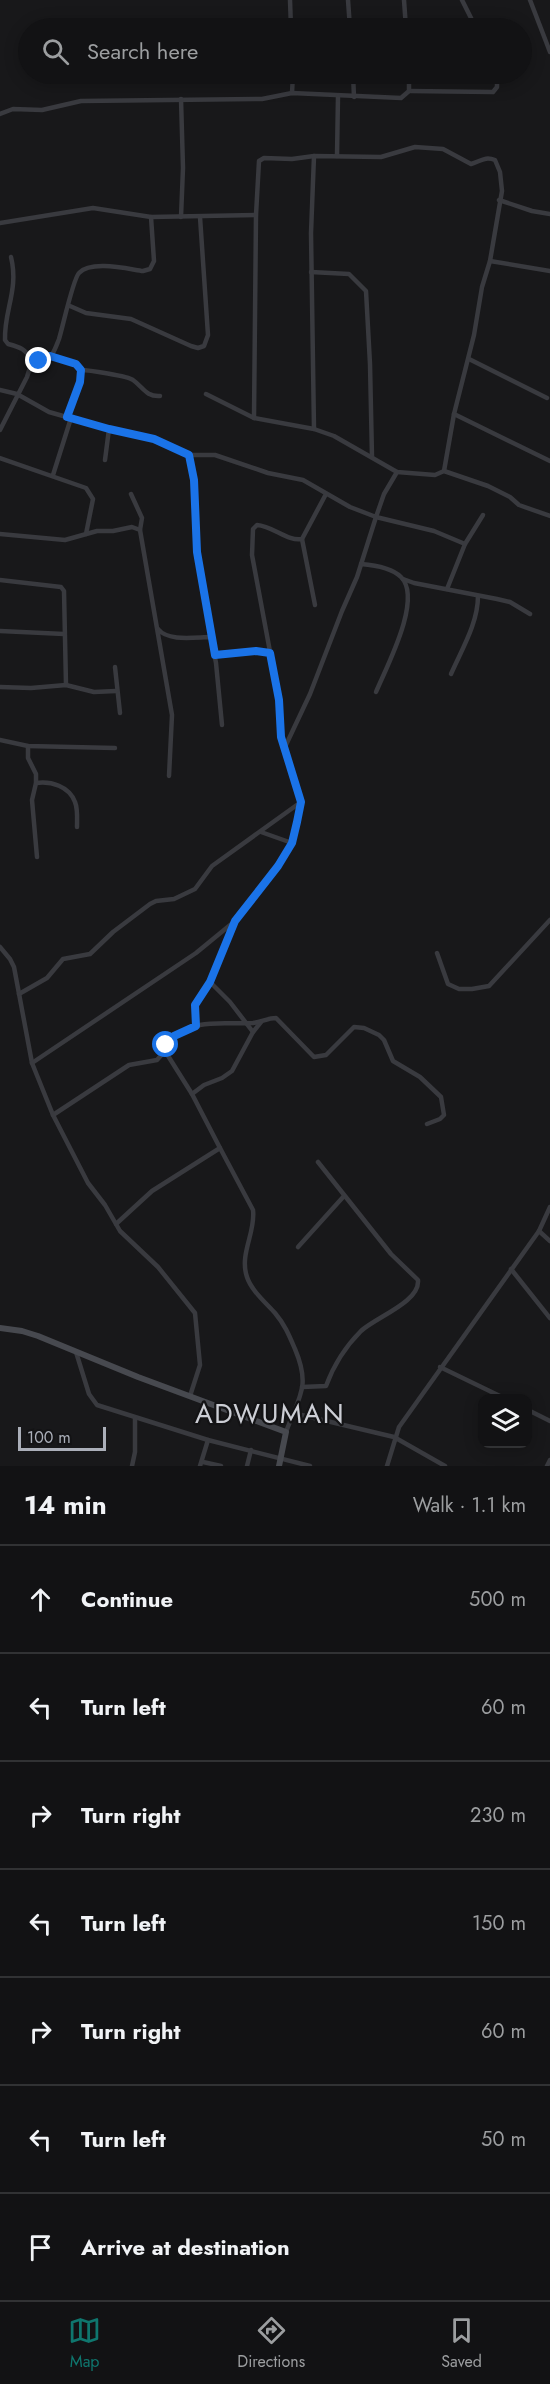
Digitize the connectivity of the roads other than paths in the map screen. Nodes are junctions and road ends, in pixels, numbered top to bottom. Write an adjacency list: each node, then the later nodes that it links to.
1 (290, 0): 6 (street)
2 (348, 0): 7 (street)
3 (404, 0): 8 (street)
4 (462, 0): 9 (street)
5 (530, 0): 10 (street)
6 (291, 18)
7 (349, 18)
8 (405, 18)
9 (471, 18)
10 (550, 52)
11 (292, 84): 16 (street)
12 (353, 84): 18 (street)
13 (409, 84): 15 (street)
14 (497, 84): 15 (street)
15 (409, 91): 18 (street)
16 (292, 93): 17 (street); 19 (street)
17 (338, 96): 18 (street); 22 (street)
18 (354, 98)
19 (181, 99): 20 (street); 27 (street)
20 (0, 114)
21 (314, 156): 22 (street); 25 (street); 33 (street)
22 (337, 156): 23 (street)
23 (500, 200): 24 (street); 31 (street)
24 (550, 214)
25 (256, 215): 28 (street); 46 (street)
26 (151, 217): 27 (street); 29 (street); 34 (street)
27 (181, 217): 28 (street)
28 (200, 217): 34 (street)
29 (0, 223)
30 (11, 257): 37 (street)
31 (490, 261): 32 (street); 36 (street)
32 (550, 271)
33 (311, 272): 48 (street); 51 (street)
34 (70, 306): 35 (street)
35 (50, 356): 37 (street); 38 (street)
36 (469, 359): 43 (street); 44 (street)
37 (32, 361): 40 (street)
38 (81, 370): 42 (street); 45 (street)
39 (0, 390): 40 (street)
40 (17, 394): 45 (street); 49 (street)
41 (206, 394): 46 (street)
42 (160, 396)
43 (546, 398)
44 (453, 414): 54 (street); 55 (street)
45 (69, 417): 47 (street); 57 (street)
46 (254, 418): 48 (street)
47 (109, 429): 50 (street); 53 (street)
48 (314, 429): 51 (street)
49 (0, 430)
50 (189, 455): 59 (street); 78 (street)
51 (372, 457): 56 (street)
52 (0, 458): 57 (street)
53 (105, 460)
54 (550, 461)
55 (444, 471): 56 (street); 61 (street)
56 (397, 472): 62 (street)
57 (53, 475): 65 (street)
58 (131, 494): 63 (street)
59 (326, 494): 62 (street); 66 (street)
60 (483, 515): 67 (street)
61 (550, 516)
62 (376, 517): 67 (street); 68 (street)
63 (140, 530): 65 (street); 75 (street)
64 (0, 534): 65 (street)
65 (86, 534)
66 (302, 539): 73 (street); 79 (street)
67 (465, 544): 71 (street)
68 (361, 564): 69 (street); 91 (street)
69 (403, 579): 71 (street); 86 (street)
70 (0, 580): 77 (street)
71 (447, 589): 72 (street)
72 (478, 596): 74 (street); 82 (street)
73 (315, 605)
74 (530, 614)
75 (156, 627): 78 (street); 93 (street)
76 (0, 631): 77 (street)
77 (64, 634): 83 (street)
78 (211, 638): 80 (street)
79 (270, 653): 80 (street); 91 (street)
80 (215, 655): 88 (street)
81 (115, 667): 85 (street)
82 (451, 674)
83 (66, 685): 84 (street); 85 (street)
84 (0, 687)
85 (116, 691): 87 (street)
86 (376, 692)
87 (120, 713)
88 (222, 725)
89 (0, 741): 90 (street)
90 (28, 746): 92 (street); 94 (street)
91 (285, 747): 95 (street)
92 (115, 748)
93 (169, 776)
94 (36, 783): 96 (street); 99 (street)
95 (301, 802): 97 (street); 98 (street)
96 (77, 827)
97 (261, 832): 98 (street); 105 (street)
98 (292, 843): 101 (street)
99 (37, 857)
100 (550, 920): 103 (street)
101 (235, 921): 104 (street); 111 (street)
102 (0, 947): 105 (street)
103 (437, 953)
104 (210, 982): 107 (street); 108 (street)
105 (19, 994): 111 (street)
106 (261, 1022): 107 (street); 109 (street); 114 (street)
107 (244, 1023): 108 (street); 109 (street)
108 (196, 1026): 110 (street)
109 (253, 1032): 112 (street)
110 (165, 1051): 112 (street); 113 (street)
111 (32, 1064): 113 (street)
112 (192, 1094): 115 (street)
113 (53, 1114): 119 (street)
114 (427, 1124)
115 (220, 1148): 119 (street); 128 (street)
116 (318, 1162): 117 (street)
117 (344, 1196): 122 (street); 128 (street)
118 (550, 1207): 120 (street)
119 (116, 1224): 130 (street)
120 (539, 1231): 121 (street); 123 (street)
121 (550, 1241)
122 (298, 1247)
123 (512, 1269): 124 (street); 127 (street)
124 (550, 1318)
125 (0, 1328): 126 (street)
126 (76, 1352): 130 (street); 133 (street)
127 (440, 1367): 129 (street); 136 (street)
128 (302, 1387): 132 (street)
129 (496, 1394)
130 (190, 1396): 135 (street)
131 (532, 1412): 134 (street)
132 (293, 1413): 135 (street); 136 (street)
133 (135, 1418): 137 (street); 142 (street)
134 (550, 1421)
135 (286, 1431): 139 (street)
136 (394, 1437): 147 (street); 148 (street)
137 (208, 1440): 138 (street); 141 (street)
138 (251, 1450): 139 (street); 144 (street)
139 (280, 1458): 145 (street); 146 (street)
140 (550, 1460): 149 (street)
141 (202, 1464): 143 (street)
142 (132, 1466)
143 (221, 1466)
144 (247, 1466)
145 (279, 1466)
146 (308, 1466)
147 (387, 1466)
148 (446, 1466)
149 (547, 1466)

